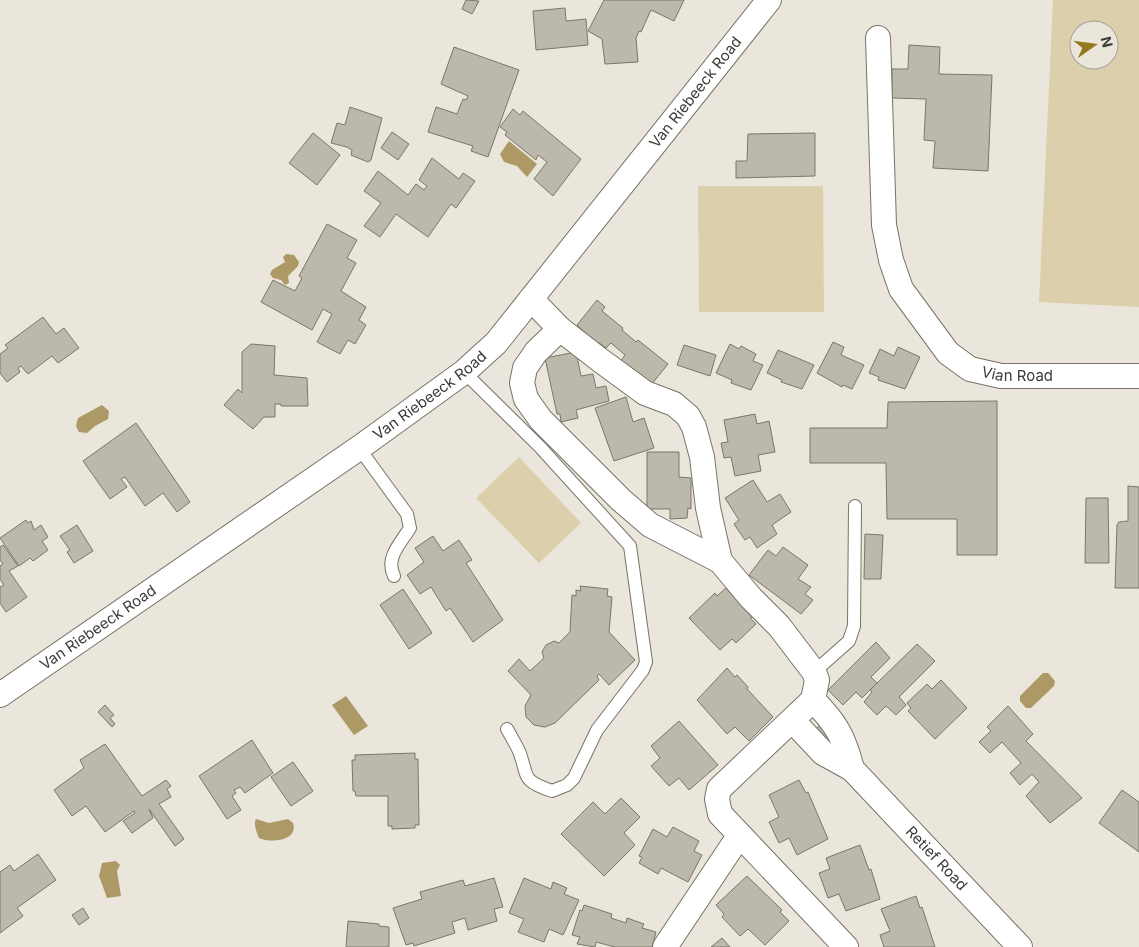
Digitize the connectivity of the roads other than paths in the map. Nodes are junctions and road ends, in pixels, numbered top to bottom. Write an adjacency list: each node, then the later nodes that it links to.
1 (769, 0): 3 (street, Van Riebeeck Road)
2 (878, 38): 6 (street, Vian Road)
3 (531, 299): 4 (street); 5 (street, Van Riebeeck Road)
4 (560, 329): 9 (street); 9 (street)
5 (464, 372): 7 (street, Van Riebeeck Road); 15 (lane)
6 (1139, 376)
7 (359, 448): 10 (lane); 12 (street, Van Riebeeck Road)
8 (855, 506): 11 (lane)
9 (720, 561): 11 (street)
10 (394, 576)
11 (814, 672): 13 (street)
12 (0, 695)
13 (813, 700): 14 (street); 16 (street)
14 (793, 721): 16 (street, Retief Road); 17 (street)
15 (507, 729)
16 (852, 769): 20 (street, Retief Road)
17 (739, 836): 18 (street); 19 (street)
18 (665, 947)
19 (846, 947)
20 (1020, 947)

